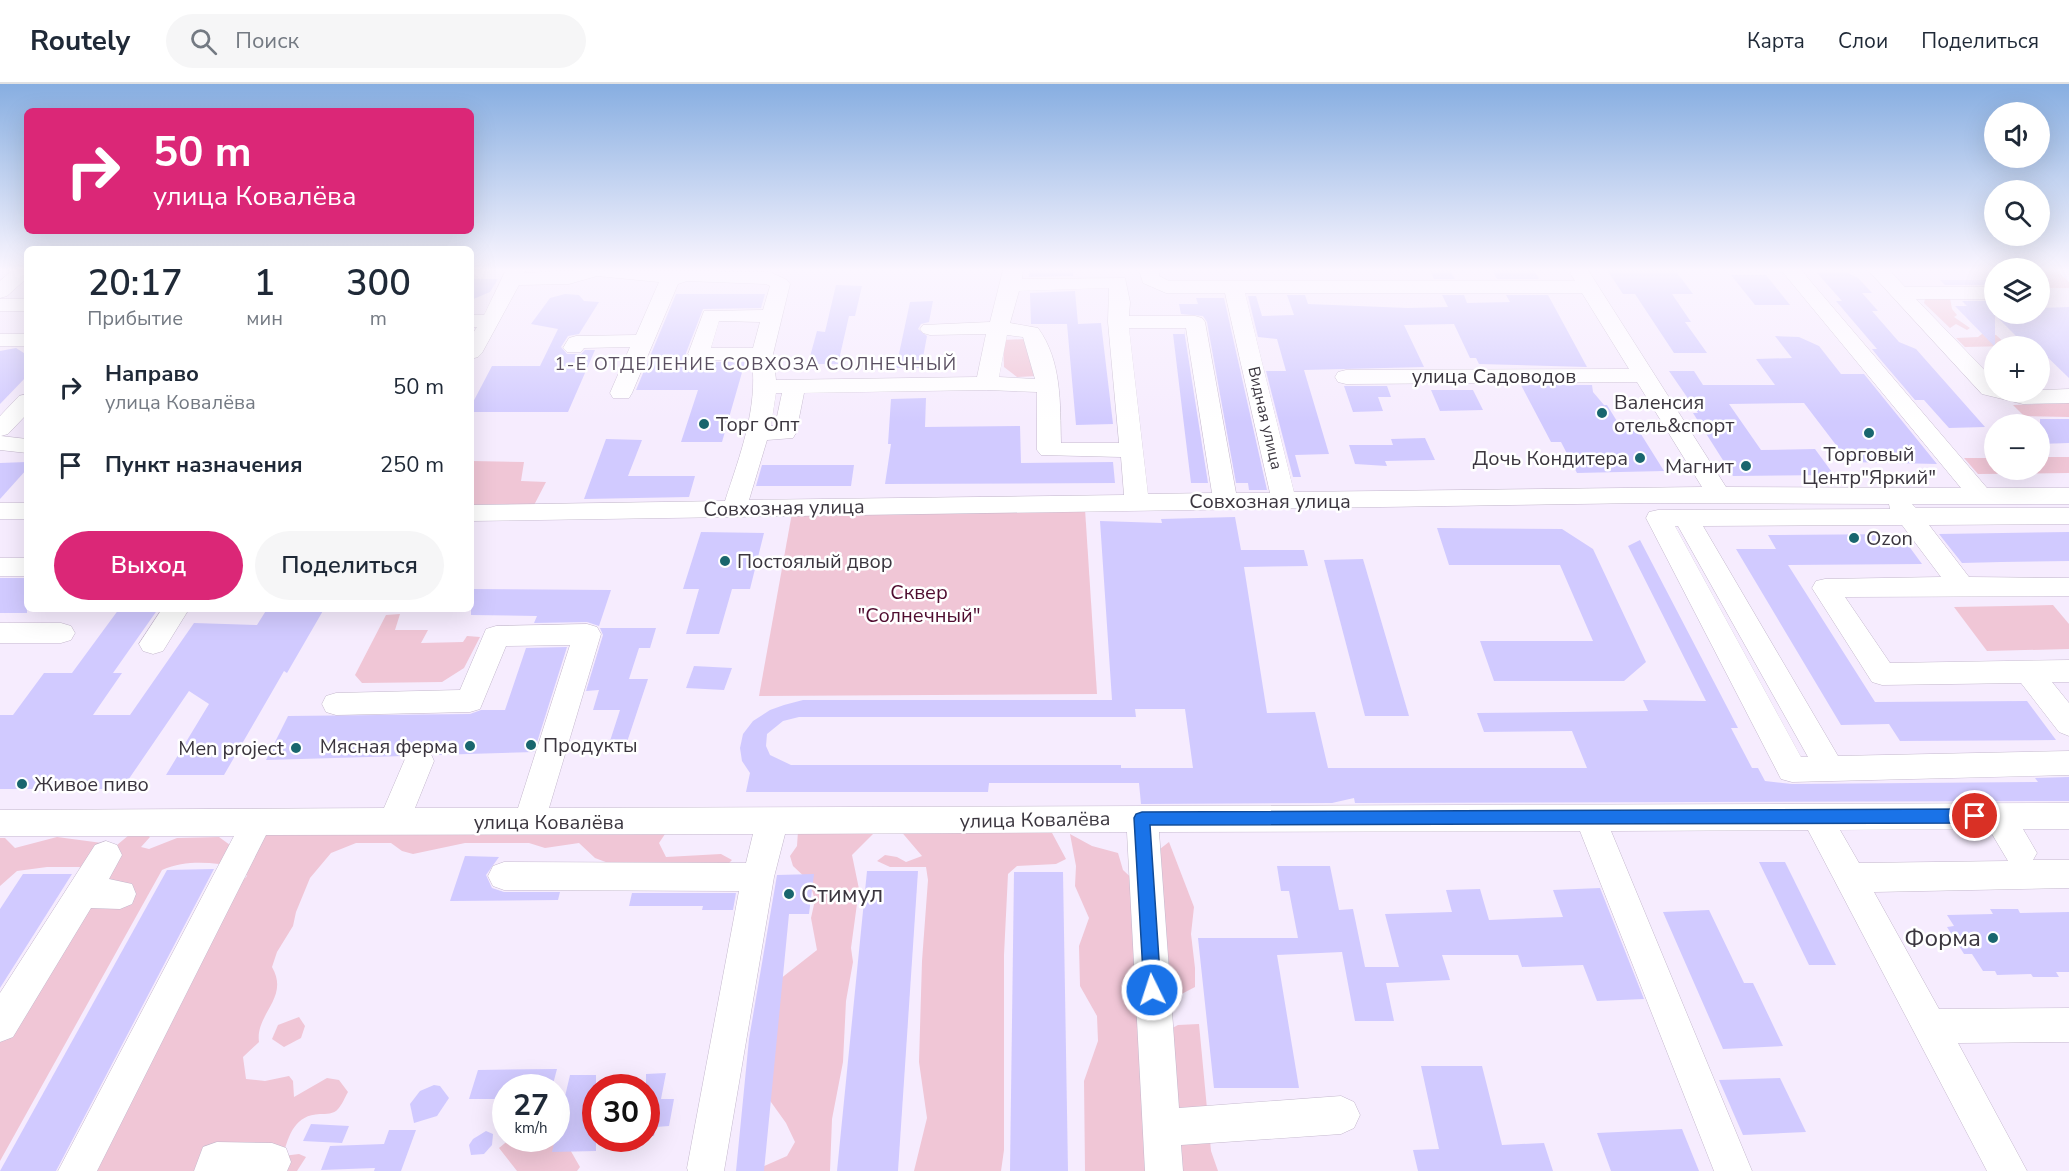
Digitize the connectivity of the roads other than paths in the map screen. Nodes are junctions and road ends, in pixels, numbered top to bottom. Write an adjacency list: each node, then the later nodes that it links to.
1 (481, 321): 16 (street)
2 (651, 321): 15 (street)
3 (709, 321): 18 (street)
4 (771, 321): 18 (street)
5 (1000, 321): 12 (street)
6 (1242, 321): 39 (street, Видная улица)
7 (1609, 321): 19 (street)
8 (1834, 321): 37 (street)
9 (1926, 321): 22 (street)
10 (1118, 322): 34 (street); 40 (street)
11 (930, 328): 12 (street)
12 (998, 328): 21 (street); 25 (street)
13 (0, 340): 14 (street)
14 (24, 340)
15 (642, 341): 17 (street); 26 (street)
16 (474, 343)
17 (574, 348)
18 (762, 354): 23 (street)
19 (1642, 375): 20 (street, улица Садоводов); 35 (street)
20 (1346, 377)
21 (987, 383): 24 (street); 25 (street)
22 (1984, 383)
23 (766, 387): 24 (street); 31 (street)
24 (794, 387): 31 (street)
25 (1049, 387): 34 (street)
26 (621, 393)
27 (2050, 396): 28 (street)
28 (2069, 396)
29 (24, 405): 30 (street)
30 (0, 429)
31 (758, 433): 43 (street)
32 (0, 442): 33 (street)
33 (24, 446)
34 (1132, 450): 41 (street)
35 (1718, 494): 36 (street, Совхозная улица); 42 (street, Совхозная улица)
36 (1644, 495): 39 (street, Совхозная улица); 46 (street)
37 (1980, 495): 38 (street, Совхозная улица); 42 (street, Совхозная улица)
38 (2069, 496)
39 (1284, 500): 40 (street, Совхозная улица)
40 (1225, 501): 41 (street, Совхозная улица)
41 (1137, 502): 43 (street, Совхозная улица)
42 (1900, 505): 45 (street); 47 (street); 50 (street)
43 (735, 508): 44 (street, Совхозная улица)
44 (474, 513)
45 (2069, 516)
46 (1658, 518): 47 (street); 62 (street)
47 (1686, 518): 62 (street)
48 (0, 567): 49 (street)
49 (24, 567)
50 (1962, 586): 51 (street); 57 (street)
51 (2069, 586)
52 (174, 612): 55 (street)
53 (0, 633): 54 (street)
54 (61, 633)
55 (153, 644)
56 (2069, 671): 57 (street)
57 (2028, 672): 59 (street)
58 (336, 704): 71 (street)
59 (2069, 724)
60 (419, 760): 70 (street)
61 (2069, 763): 62 (street)
62 (1830, 769)
63 (1816, 816): 64 (street, улица Ковалёва); 66 (street, улица Ковалёва); 78 (street)
64 (1997, 816): 65 (street, улица Ковалёва); 73 (street)
65 (2069, 816)
66 (1590, 817): 67 (street, улица Ковалёва); 91 (street)
67 (1142, 818): 68 (street, улица Ковалёва); 85 (street)
68 (772, 821): 71 (street, улица Ковалёва); 77 (street)
69 (256, 822): 70 (street, улица Ковалёва); 72 (street, улица Ковалёва); 88 (street)
70 (394, 822): 71 (street, улица Ковалёва)
71 (529, 822)
72 (0, 823)
73 (2021, 854)
74 (106, 855): 79 (street)
75 (2069, 874): 78 (street)
76 (504, 876): 77 (street)
77 (758, 876): 87 (street)
78 (1850, 878): 83 (street)
79 (82, 893): 80 (street); 81 (street)
80 (120, 894)
81 (0, 1025)
82 (2069, 1025): 83 (street)
83 (1930, 1026): 92 (street)
84 (1341, 1115): 85 (street)
85 (1161, 1128): 90 (street)
86 (272, 1162): 89 (street)
87 (706, 1168)
88 (77, 1171)
89 (213, 1171)
90 (1164, 1171)
91 (1733, 1171)
92 (2008, 1171)

